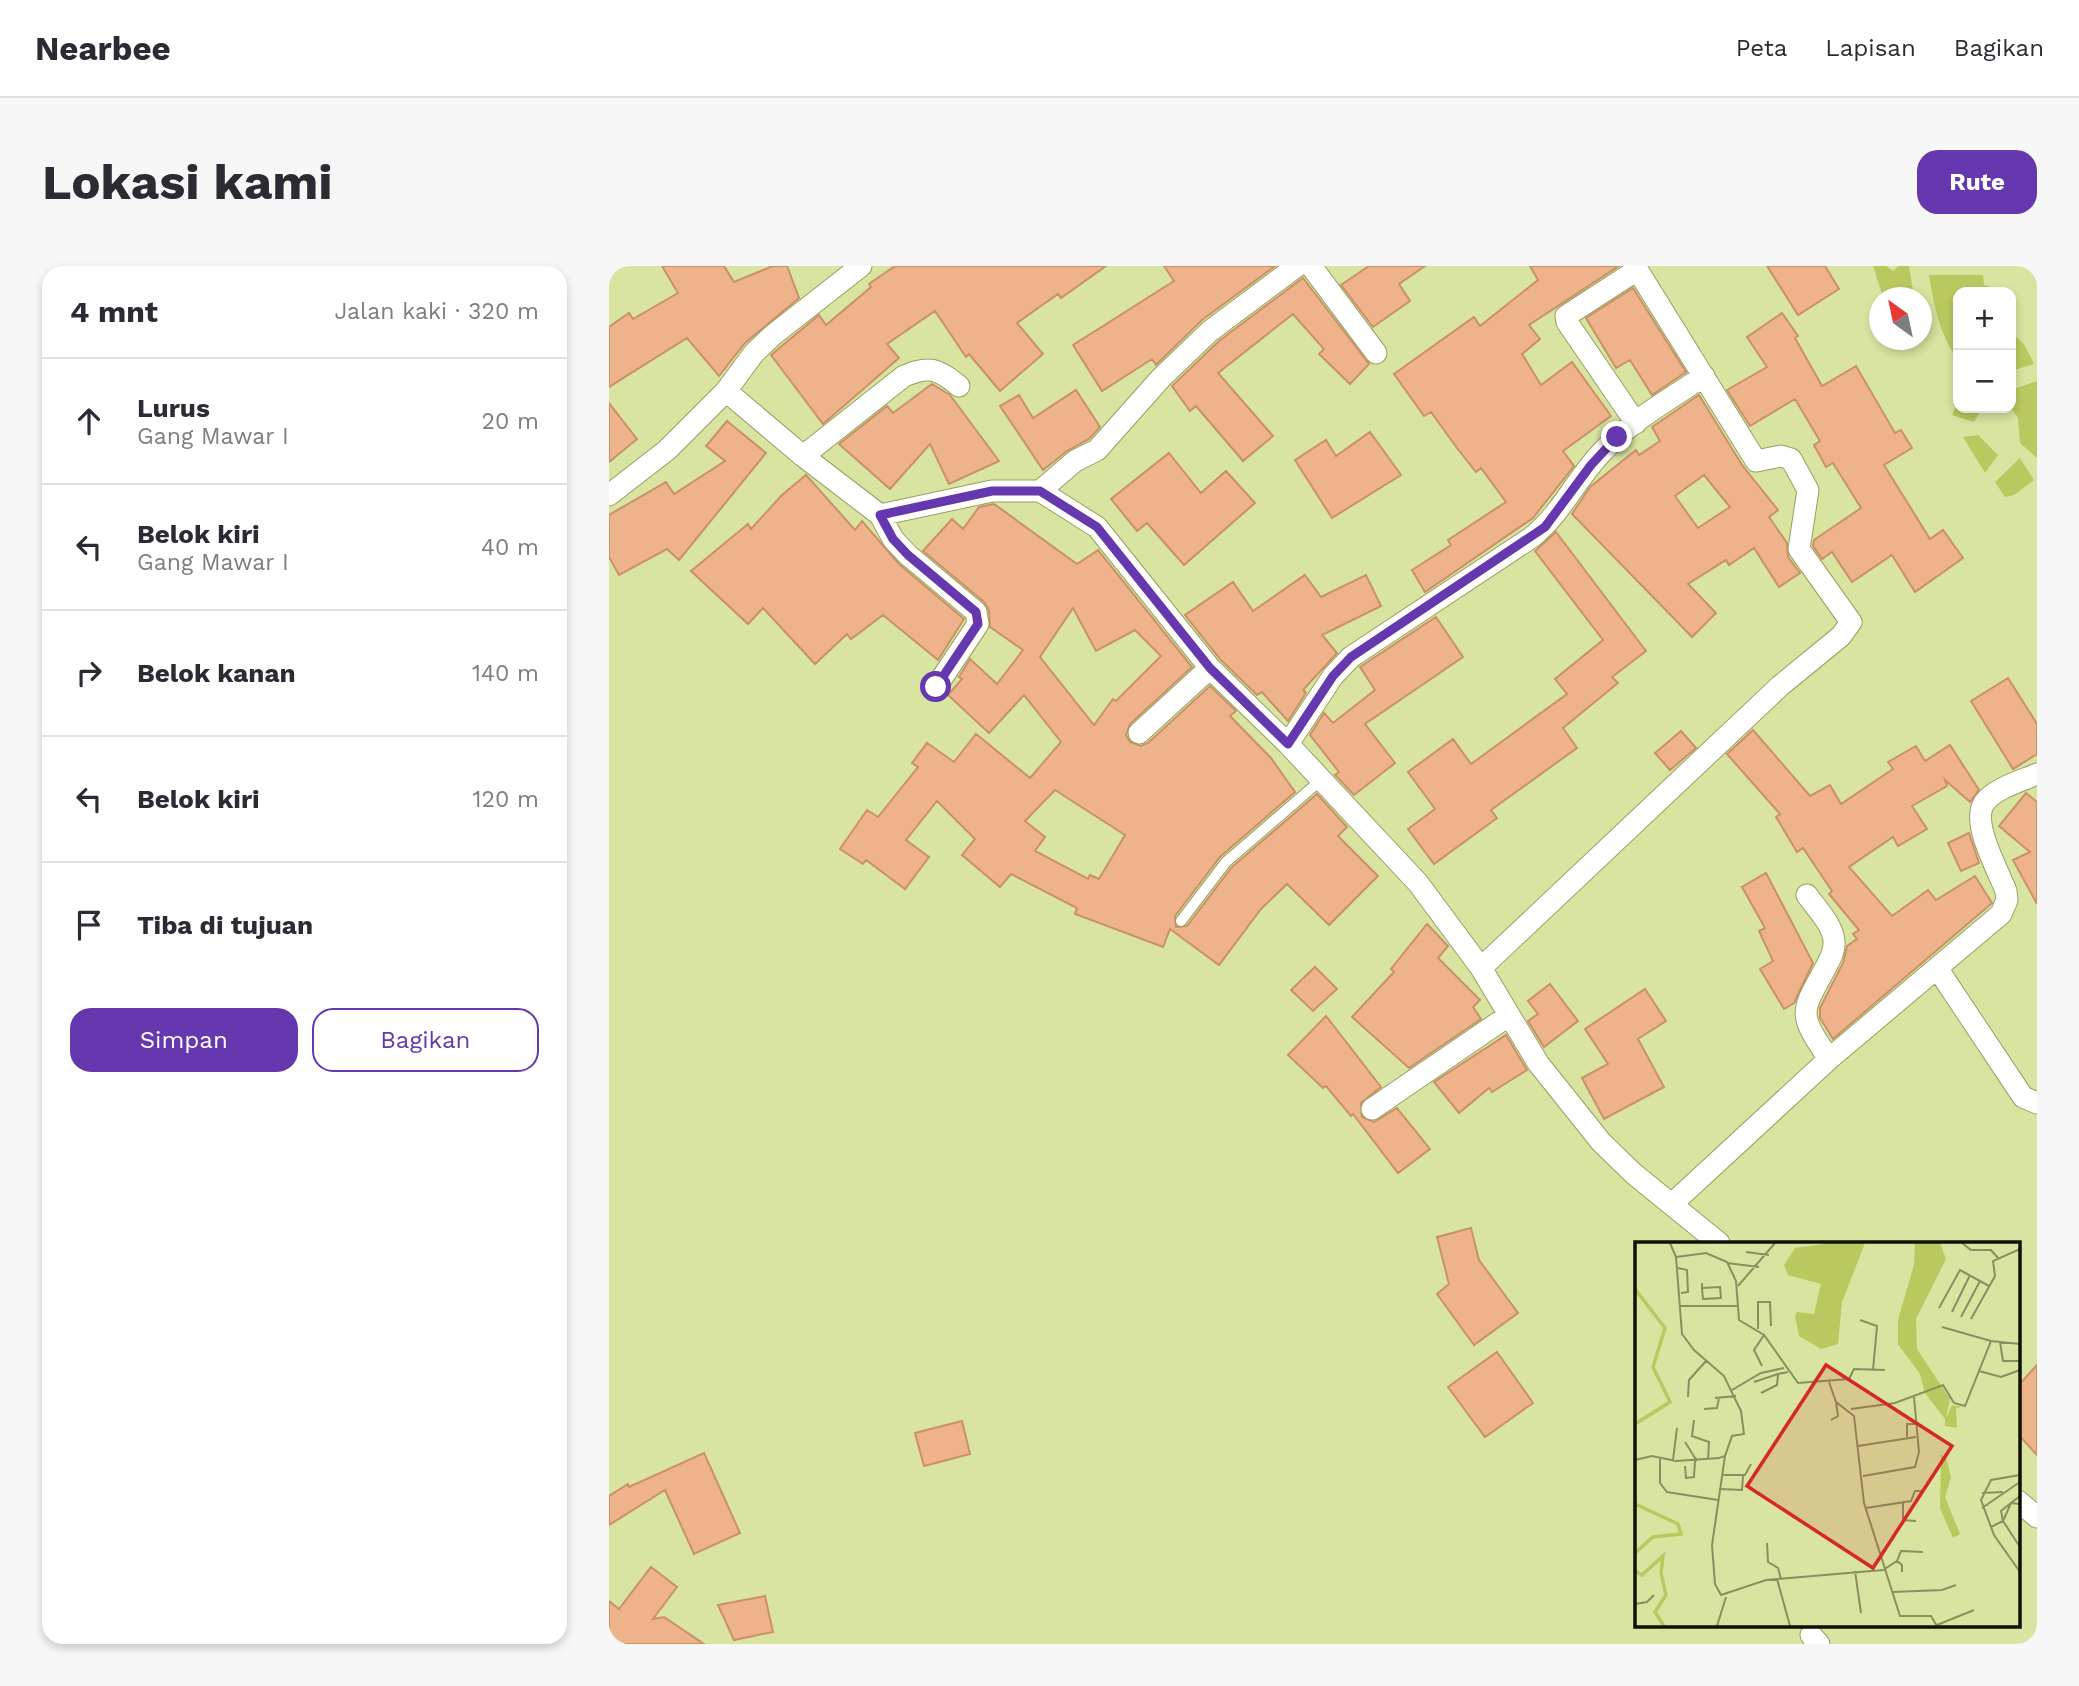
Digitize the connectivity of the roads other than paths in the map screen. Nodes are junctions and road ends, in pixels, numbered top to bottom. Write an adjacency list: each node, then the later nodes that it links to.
1 (861, 266): 8 (street)
2 (1297, 266): 11 (street)
3 (1311, 266): 5 (street)
4 (1636, 268): 6 (street); 9 (street)
5 (1376, 353)
6 (1704, 376): 9 (street); 22 (street)
7 (960, 386): 10 (street)
8 (726, 391): 10 (street); 12 (street)
9 (1636, 423): 17 (street)
10 (803, 456): 13 (street)
11 (1040, 491): 13 (street); 14 (street)
12 (609, 495)
13 (880, 515): 15 (street)
14 (1210, 668): 16 (street); 17 (street)
15 (936, 687)
16 (1139, 733)
17 (1288, 744): 19 (street)
18 (2037, 774): 23 (street)
19 (1321, 780): 21 (lane); 22 (street)
20 (1807, 895): 25 (street)
21 (1181, 921)
22 (1481, 968): 24 (street)
23 (1937, 968): 25 (street); 26 (street)
24 (1508, 1016): 27 (street); 28 (street)
25 (1829, 1059): 28 (street)
26 (2037, 1103)
27 (1373, 1109)
28 (1673, 1203): 29 (street)
29 (1718, 1242)
30 (2019, 1502): 31 (street)
31 (2037, 1517)

